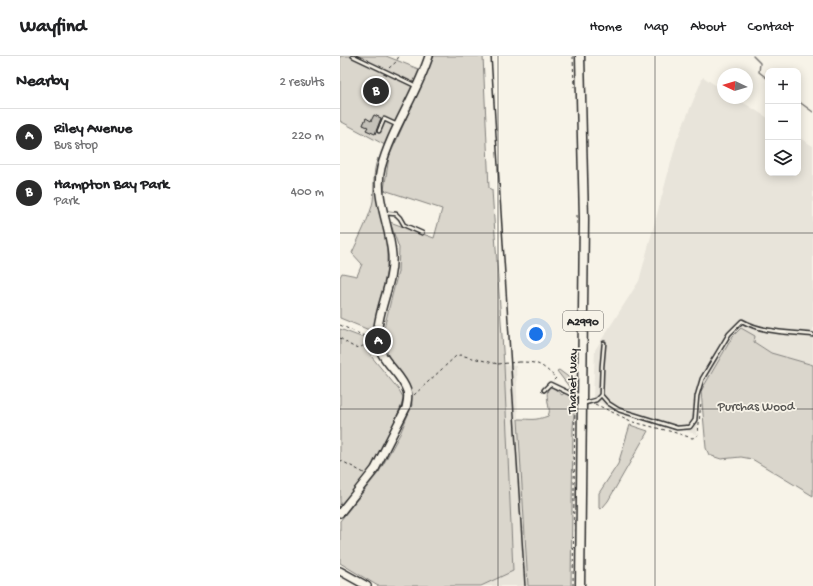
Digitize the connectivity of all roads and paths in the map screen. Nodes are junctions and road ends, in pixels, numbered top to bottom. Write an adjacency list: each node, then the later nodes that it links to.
1 (353, 56): 6 (lane)
2 (399, 56): 6 (path)
3 (429, 56): 7 (main road)
4 (573, 56): 8 (path)
5 (580, 56): 22 (main road, Thanet Way / A2990)
6 (385, 71): 7 (lane)
7 (416, 87): 9 (main road)
8 (574, 88)
9 (398, 125): 10 (lane); 11 (main road)
10 (379, 131)
11 (383, 213): 14 (lane); 24 (main road)
12 (577, 215): 13 (path)
13 (577, 230)
14 (422, 233)
15 (340, 325): 17 (path)
16 (813, 335): 23 (lane)
17 (340, 338)
18 (604, 343): 23 (lane)
19 (576, 363): 22 (path)
20 (550, 384): 21 (lane); 22 (lane); 24 (path, bridge)
21 (544, 390)
22 (579, 395): 25 (main road, Thanet Way / A2990); 31 (path)
23 (601, 395): 25 (lane)
24 (408, 400): 27 (main road)
25 (582, 404): 32 (main road, Thanet Way / A2990)
26 (340, 460): 27 (path)
27 (369, 476): 28 (main road)
28 (340, 513)
29 (340, 570): 30 (main road)
30 (367, 586)
31 (573, 586)
32 (580, 586)

